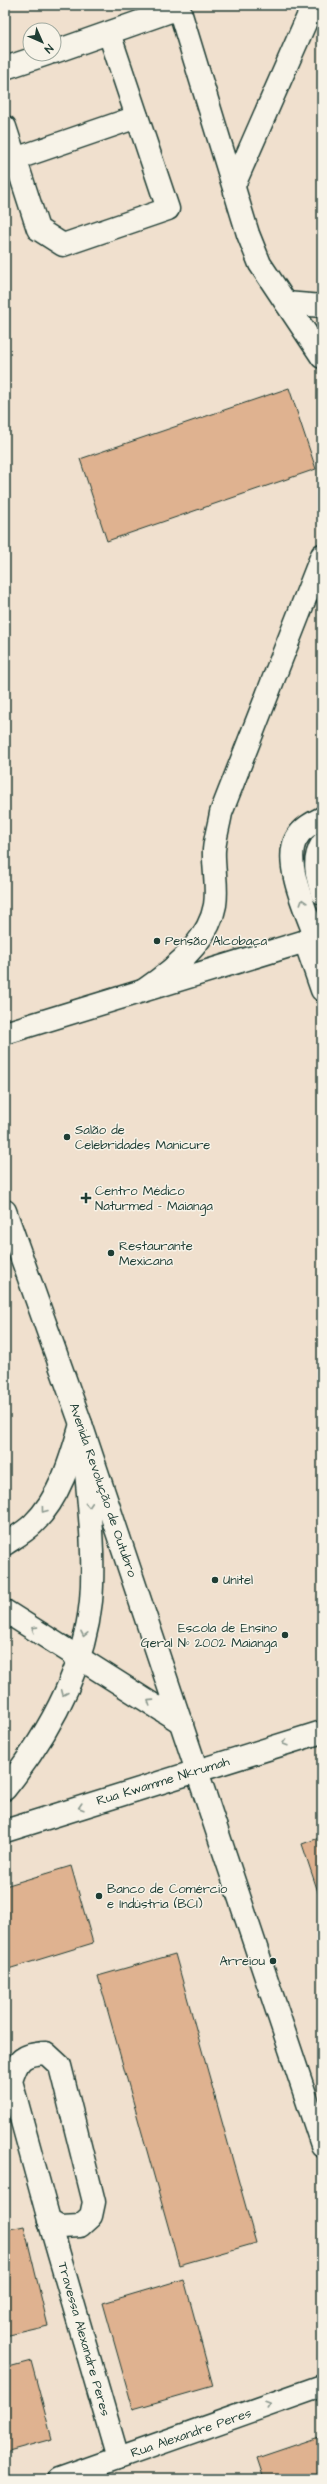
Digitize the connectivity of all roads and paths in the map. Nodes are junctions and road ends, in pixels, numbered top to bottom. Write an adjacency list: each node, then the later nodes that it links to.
1 (314, 5): 10 (main road)
2 (178, 6): 3 (main road); 10 (main road)
3 (109, 33): 4 (main road); 7 (main road)
4 (62, 49)
5 (23, 62): 6 (main road)
6 (5, 68)
7 (137, 117): 9 (main road); 9 (main road)
8 (5, 127): 9 (main road)
9 (15, 159)
10 (234, 185): 11 (main road)
11 (286, 303): 12 (main road); 13 (main road)
12 (322, 306)
13 (322, 357)
14 (322, 555): 19 (main road)
15 (322, 818): 18 (main road, one-way to 15)
16 (322, 844): 17 (main road)
17 (322, 893)
18 (314, 939): 19 (main road); 20 (main road)
19 (144, 990): 21 (main road)
20 (322, 990)
21 (5, 1033)
22 (5, 1211): 23 (main road, Avenida Revolução de Outubro)
23 (81, 1424): 24 (main road, one-way to 24); 26 (main road, one-way to 26); 27 (main road, Avenida Revolução de Outubro)
24 (5, 1544)
25 (5, 1611): 26 (main road, one-way to 25)
26 (79, 1657): 27 (main road, one-way to 26); 30 (main road, one-way to 30)
27 (182, 1723): 29 (main road, Avenida Revolução de Outubro)
28 (322, 1732): 29 (main road, Rua Kwamme Nkrumah, one-way to 29)
29 (198, 1770): 31 (main road, Rua Kwamme Nkrumah, one-way to 31); 32 (main road, Avenida Revolução de Outubro)
30 (5, 1789)
31 (5, 1831)
32 (318, 2115): 33 (main road, Avenida Revolução de Outubro)
33 (322, 2145)
34 (49, 2220): 34 (main road, Travessa Alexandre Peres); 36 (main road, Travessa Alexandre Peres)
35 (322, 2386): 36 (main road, Rua Alexandre Peres, one-way to 35)
36 (118, 2458): 37 (main road, Rua Alexandre Peres)
37 (59, 2479)

